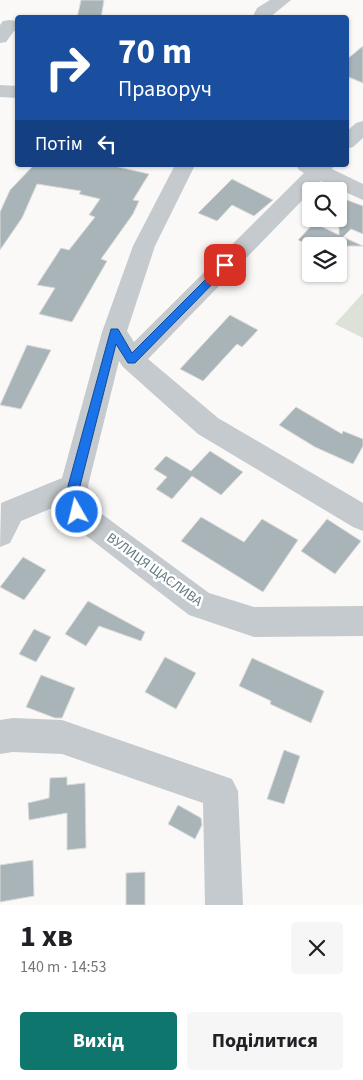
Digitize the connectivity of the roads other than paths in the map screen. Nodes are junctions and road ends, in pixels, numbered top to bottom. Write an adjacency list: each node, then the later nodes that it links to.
1 (282, 0): 2 (street)
2 (262, 15)
3 (15, 26): 4 (street)
4 (0, 38)
5 (0, 91): 6 (street)
6 (15, 92)
7 (363, 127): 8 (street)
8 (349, 140)
9 (184, 167): 12 (street, ВУЛИЦЯ ЩАСЛИВА)
10 (316, 167): 11 (street); 13 (street)
11 (363, 193)
12 (114, 332): 13 (street); 14 (street, ВУЛИЦЯ ЩАСЛИВА)
13 (132, 360): 15 (street)
14 (74, 486): 16 (street); 17 (street, ВУЛИЦЯ ЩАСЛИВА)
15 (363, 518)
16 (0, 534)
17 (363, 621)
18 (0, 737): 19 (street)
19 (224, 905)

